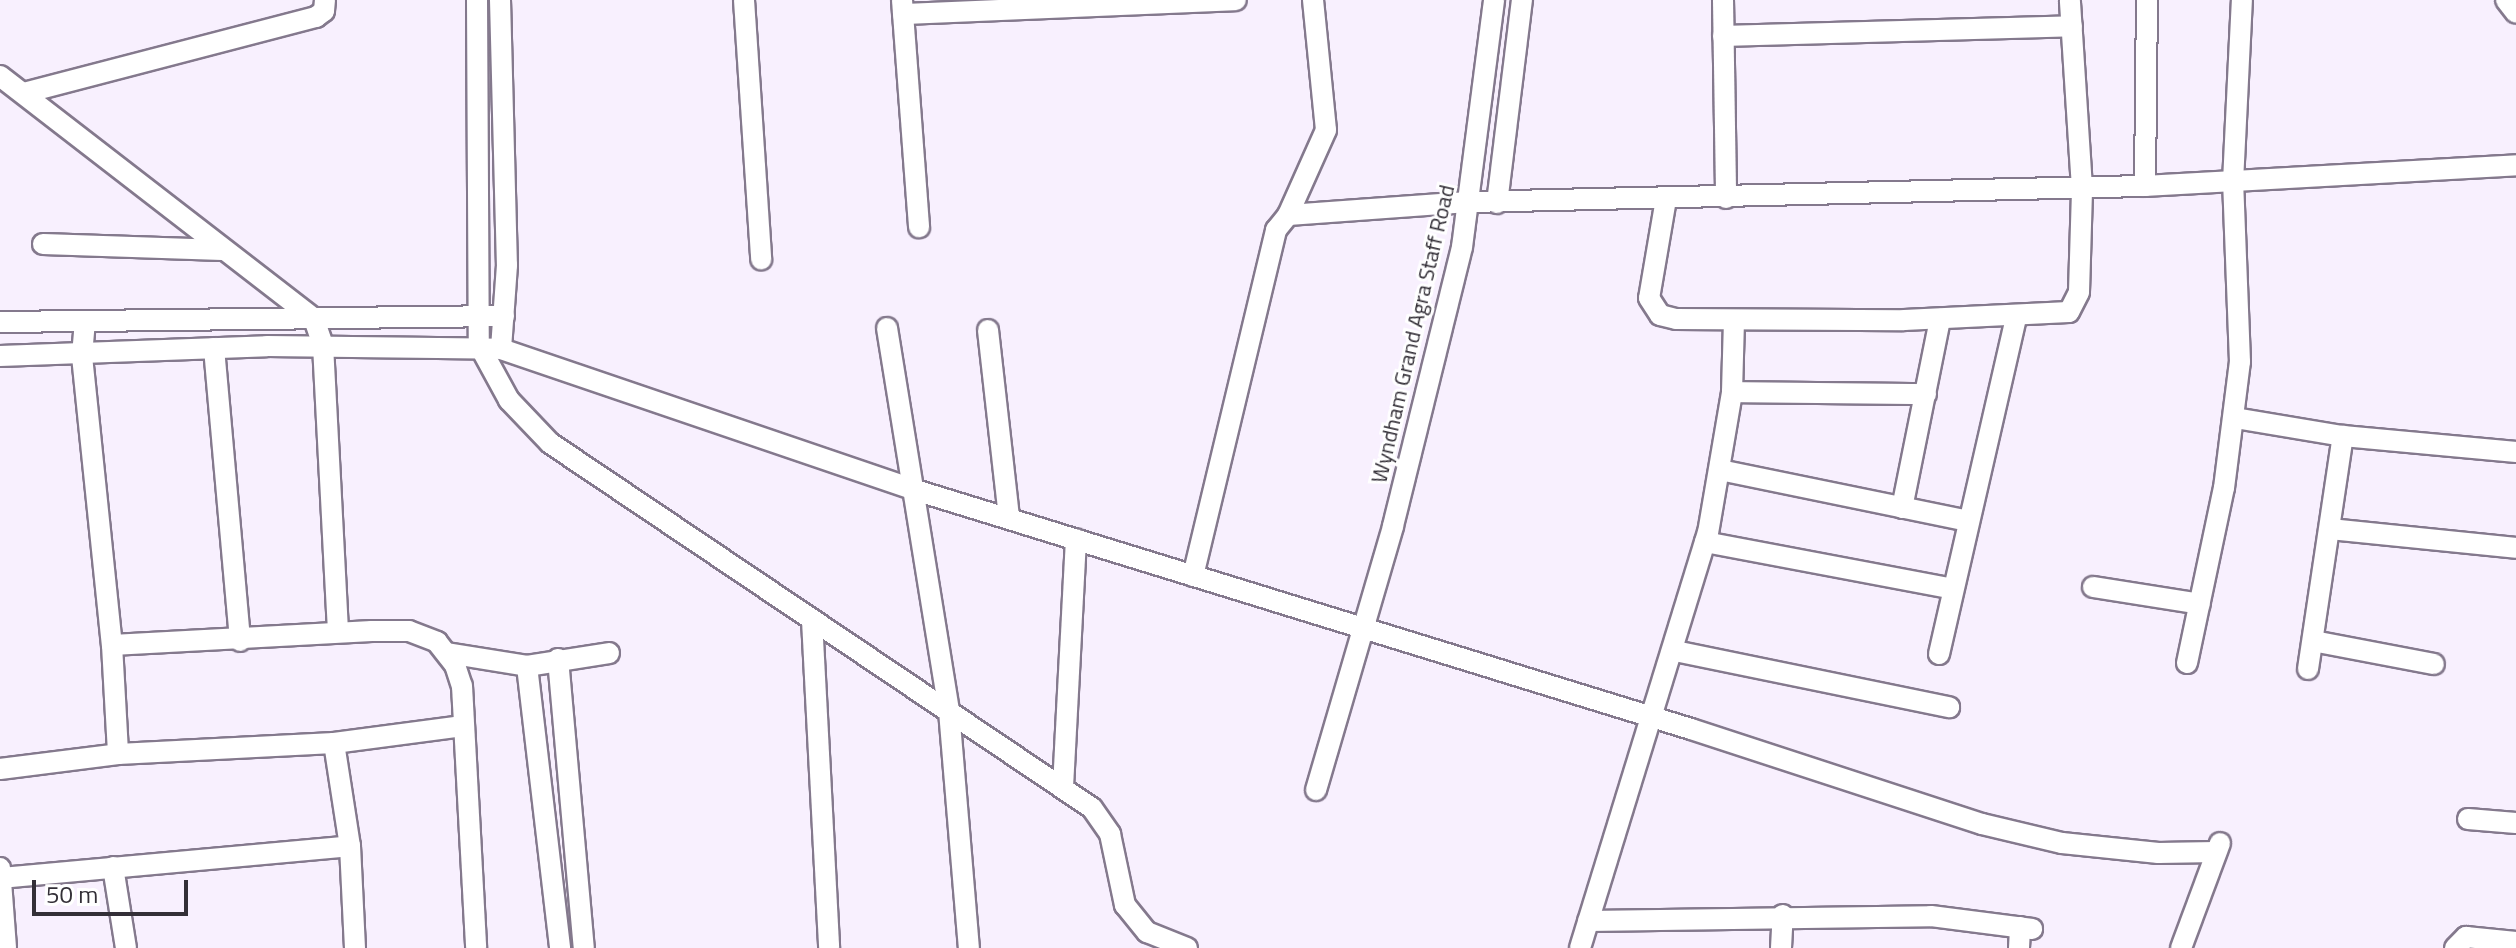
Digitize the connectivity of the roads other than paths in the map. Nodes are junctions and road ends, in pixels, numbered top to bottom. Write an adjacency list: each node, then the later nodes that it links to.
1 (325, 0): 19 (street)
2 (477, 0): 33 (street)
3 (500, 0): 34 (street)
4 (744, 0): 32 (street)
5 (1236, 0): 14 (street)
6 (1313, 0): 28 (street)
7 (1494, 0): 26 (street, Wyndham Grand Agra Staff Road)
8 (1522, 0): 27 (street)
9 (1723, 0): 17 (street)
10 (2070, 0): 16 (street)
11 (2147, 0): 22 (street)
12 (2242, 0): 21 (street)
13 (2506, 0): 15 (street)
14 (902, 7): 29 (street)
15 (2516, 13)
16 (2072, 26): 17 (street); 23 (street)
17 (1723, 36): 24 (street)
18 (0, 76): 19 (street)
19 (24, 93): 31 (street)
20 (2516, 165): 21 (street)
21 (2233, 182): 22 (street); 51 (street)
22 (2145, 186): 23 (street)
23 (2082, 188): 24 (street); 35 (street)
24 (1726, 198): 25 (street)
25 (1666, 199): 27 (street); 38 (street)
26 (1469, 202): 27 (street); 28 (street); 68 (street, Wyndham Grand Agra Staff Road)
27 (1497, 203)
28 (1288, 215): 63 (street)
29 (919, 227)
30 (43, 244): 31 (street)
31 (222, 250): 36 (street)
32 (761, 259)
33 (480, 316): 34 (street); 36 (street); 44 (street)
34 (504, 316): 46 (street)
35 (2016, 318): 37 (street); 58 (street)
36 (314, 319): 39 (street); 43 (street)
37 (1940, 319): 38 (street); 50 (street)
38 (1734, 320): 49 (street)
39 (85, 321): 40 (street); 48 (street)
40 (0, 322)
41 (887, 328): 55 (street)
42 (988, 330): 57 (street)
43 (323, 345): 44 (street); 45 (street); 69 (street)
44 (479, 345): 46 (street); 67 (street)
45 (214, 348): 48 (street); 70 (street)
46 (501, 349): 55 (street)
47 (0, 356): 48 (street)
48 (82, 356): 72 (street)
49 (1732, 392): 50 (street); 54 (street)
50 (1926, 394): 56 (street)
51 (2235, 418): 52 (street); 66 (street)
52 (2343, 436): 53 (street); 59 (street)
53 (2516, 452)
54 (1720, 470): 56 (street); 61 (street)
55 (915, 490): 57 (street); 83 (street)
56 (1902, 508): 58 (street)
57 (1009, 517): 60 (street)
58 (1968, 521): 65 (street)
59 (2330, 529): 62 (street); 71 (street)
60 (1076, 539): 63 (street); 89 (street)
61 (1705, 542): 65 (street); 73 (street)
62 (2516, 548)
63 (1193, 576): 68 (street)
64 (2093, 587): 66 (street)
65 (1953, 589): 76 (street)
66 (2200, 604): 78 (street)
67 (812, 620): 83 (street); 106 (street)
68 (1365, 627): 84 (street); 90 (street, Wyndham Grand Agra Staff Road)
69 (338, 631): 70 (street); 74 (street)
70 (240, 641): 72 (street)
71 (2313, 641): 79 (street); 81 (street)
72 (112, 645): 87 (street)
73 (1675, 651): 82 (street); 84 (street)
74 (447, 653): 80 (street); 85 (street)
75 (609, 653): 77 (street)
76 (1939, 654)
77 (558, 659): 80 (street); 105 (street)
78 (2187, 663)
79 (2434, 664)
80 (527, 666): 104 (street)
81 (2308, 669)
82 (1949, 707)
83 (949, 711): 89 (street); 107 (street)
84 (1647, 718): 98 (street); 112 (street)
85 (463, 726): 86 (street); 103 (street)
86 (334, 743): 87 (street); 93 (street)
87 (118, 754): 88 (street)
88 (0, 769)
89 (1063, 787): 108 (street)
90 (1316, 790)
91 (2468, 819): 92 (street)
92 (2516, 823)
93 (350, 846): 94 (street); 102 (street)
94 (113, 867): 96 (street); 101 (street)
95 (0, 868): 96 (street)
96 (1, 878): 100 (street)
97 (1783, 915): 98 (street); 110 (street); 111 (street)
98 (1588, 921): 109 (street)
99 (2516, 942): 113 (street)
100 (6, 948)
101 (126, 948)
102 (355, 948)
103 (476, 948)
104 (560, 948)
105 (584, 948)
106 (829, 948)
107 (969, 948)
108 (1187, 948)
109 (1580, 948)
110 (1781, 948)
111 (2019, 948)
112 (2181, 948)
113 (2455, 948)

